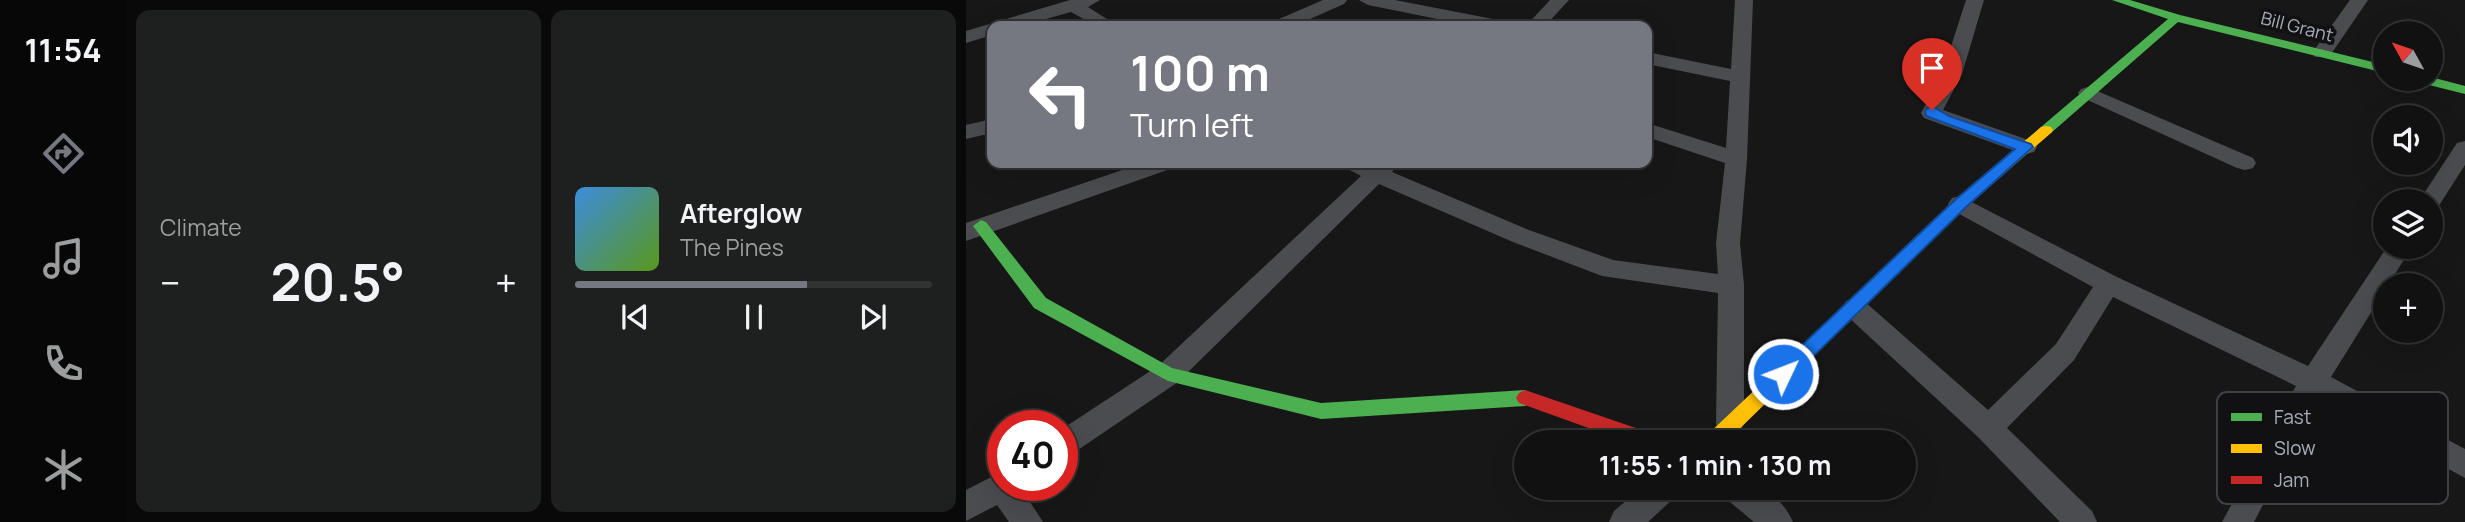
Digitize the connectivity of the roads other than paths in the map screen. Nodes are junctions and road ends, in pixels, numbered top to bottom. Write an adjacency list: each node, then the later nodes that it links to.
1 (1091, 0): 9 (street)
2 (1338, 0): 13 (street)
3 (1368, 0): 14 (street)
4 (1560, 0): 15 (street)
5 (1744, 0): 21 (street)
6 (1975, 0): 28 (street)
7 (2118, 0): 10 (street, Bill Grant)
8 (2359, 0): 18 (street)
9 (1072, 5): 11 (street); 12 (street)
10 (2176, 18): 18 (street, Bill Grant); 24 (street)
11 (1019, 21)
12 (1100, 21)
13 (1290, 21)
14 (1473, 21)
15 (1540, 21)
16 (987, 31): 17 (street)
17 (966, 37)
18 (2322, 53): 20 (street, Bill Grant)
19 (1652, 59): 21 (street)
20 (2373, 66)
21 (1739, 77): 30 (street)
22 (2443, 84): 23 (street)
23 (2465, 90)
24 (2088, 93): 28 (street); 31 (street)
25 (987, 127): 26 (street)
26 (966, 132)
27 (1652, 132): 30 (street)
28 (2026, 147): 36 (street)
29 (2465, 148): 35 (street)
30 (1736, 159): 40 (street)
31 (2245, 163)
32 (1150, 168): 37 (street)
33 (1372, 168): 42 (street)
34 (1375, 168): 40 (street)
35 (2438, 189)
36 (1960, 204): 39 (street); 41 (street)
37 (973, 229): 42 (street)
38 (2392, 259): 43 (street)
39 (2108, 284): 43 (street); 47 (street)
40 (1731, 285): 46 (street)
41 (1855, 308): 46 (street); 47 (street)
42 (1168, 374): 48 (street); 50 (street)
43 (2313, 381): 44 (street); 45 (street)
44 (2307, 392)
45 (2333, 392)
46 (1730, 424): 49 (street)
47 (1988, 428): 62 (street)
48 (1618, 430)
49 (1724, 430)
50 (1078, 434)
51 (2448, 455): 52 (street)
52 (2465, 464)
53 (987, 494): 58 (street)
54 (1650, 500): 60 (street)
55 (1750, 500): 61 (street)
56 (1013, 501): 59 (street)
57 (2248, 504): 63 (street)
58 (966, 506)
59 (1027, 522)
60 (1625, 522)
61 (1777, 522)
62 (2081, 522)
63 (2238, 522)

